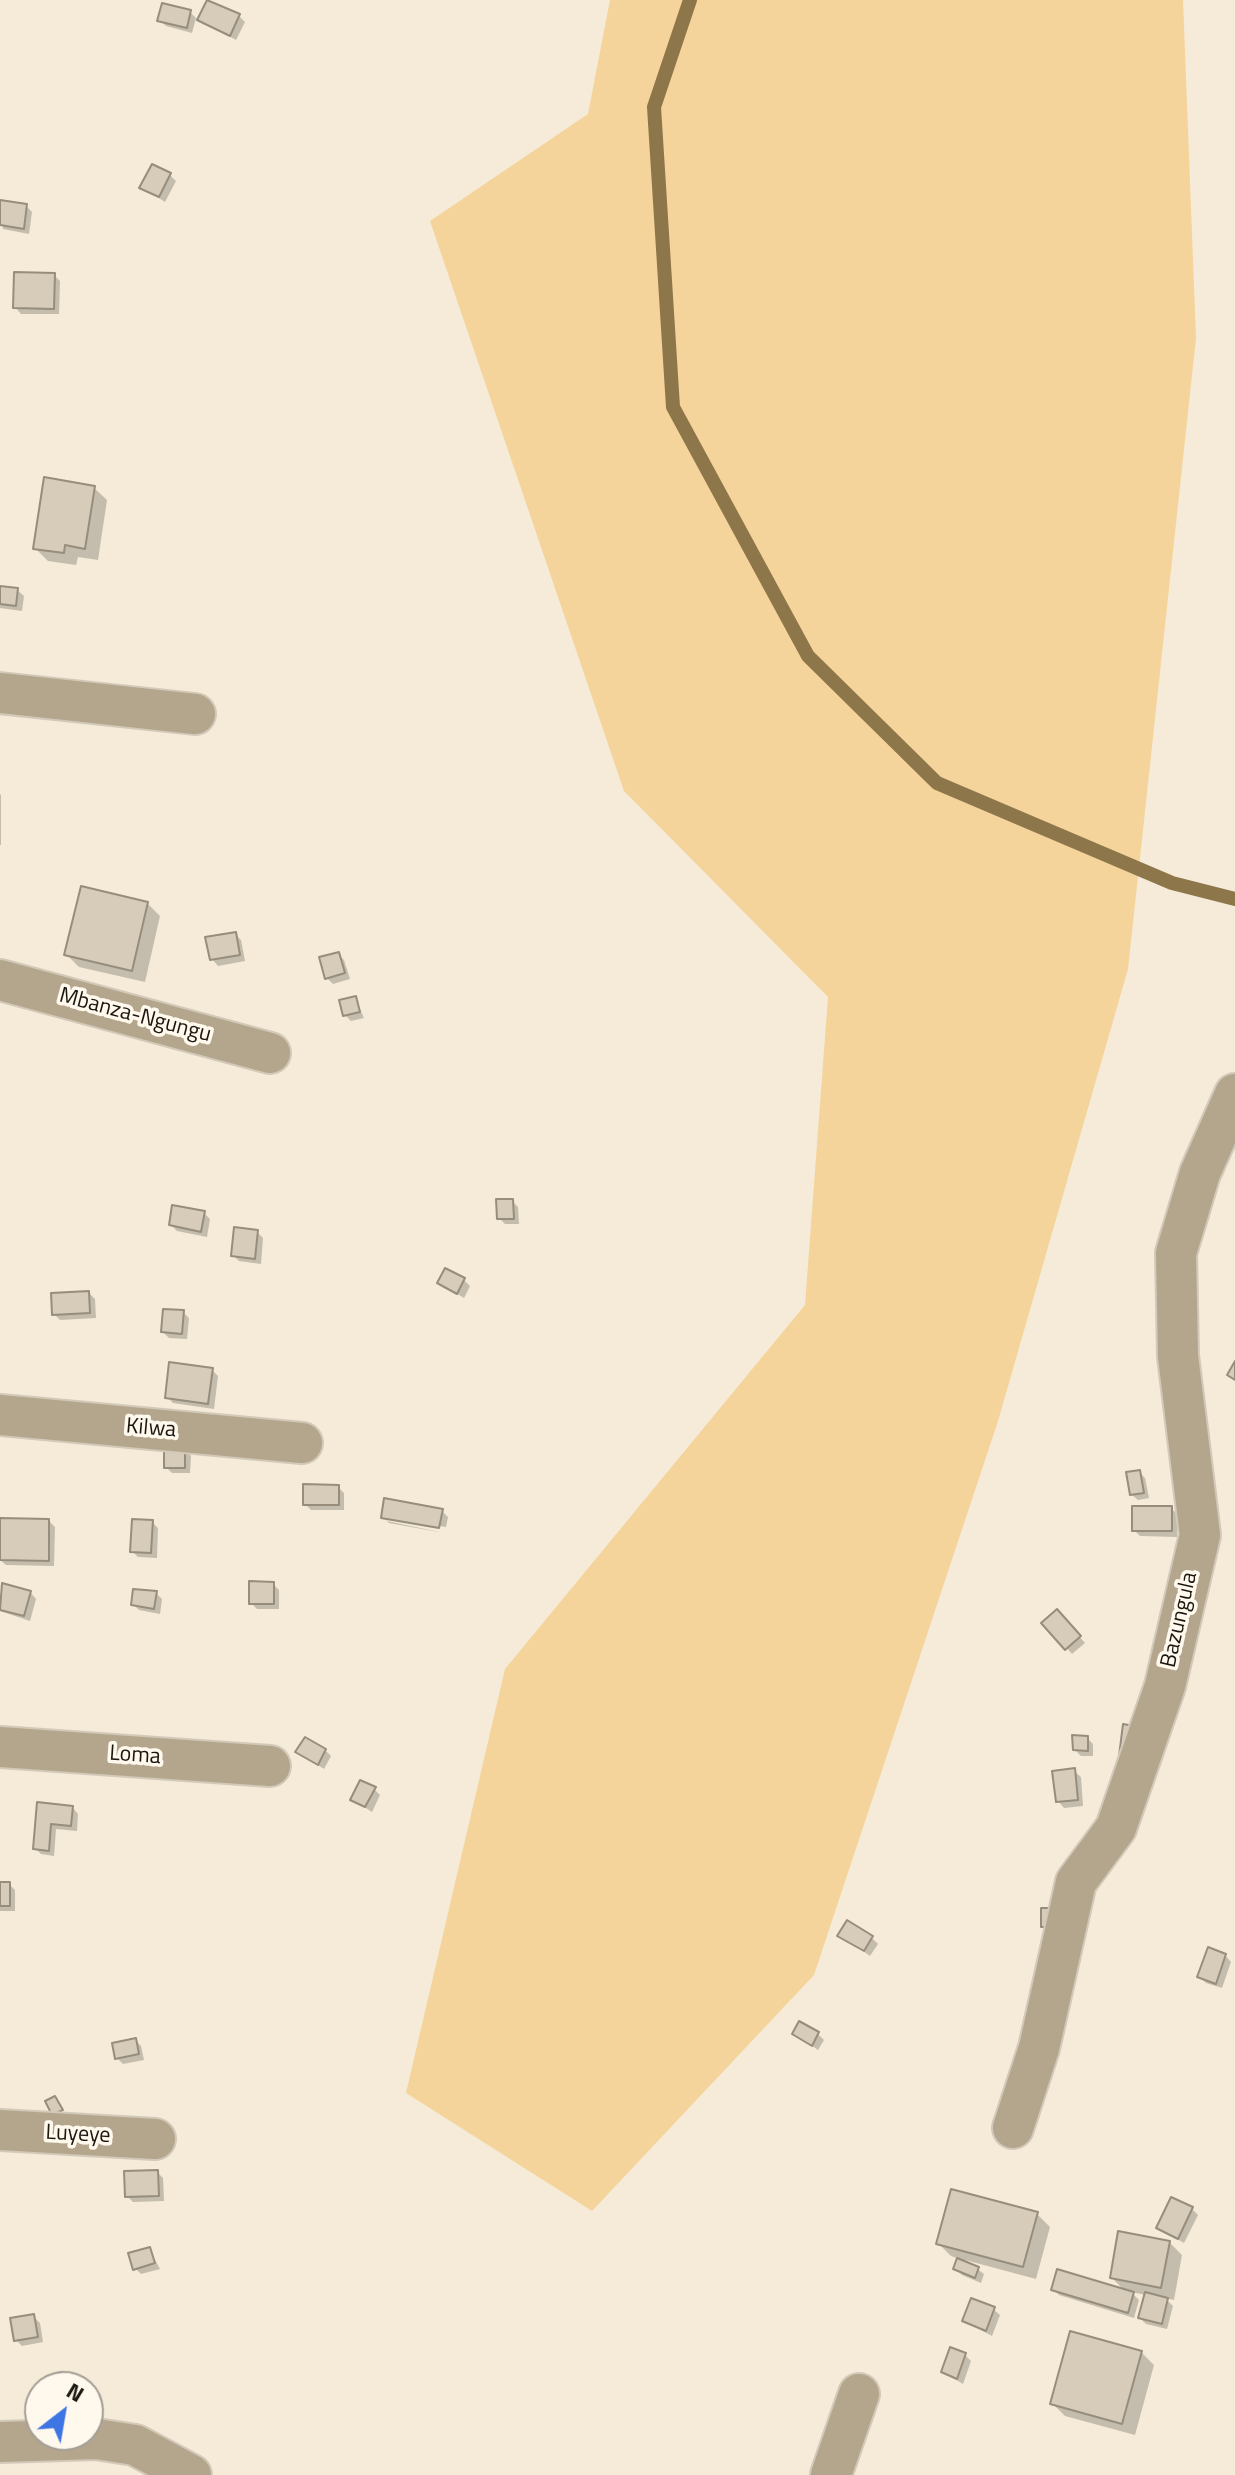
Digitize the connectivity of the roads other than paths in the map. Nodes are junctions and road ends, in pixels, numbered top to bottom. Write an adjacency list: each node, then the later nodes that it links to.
1 (0, 693): 2 (street)
2 (195, 714)
3 (0, 980): 4 (street, Mbanza-Ngungu)
4 (270, 1053)
5 (1235, 1094): 10 (street, Bazungula)
6 (0, 1415): 7 (street, Kilwa)
7 (302, 1443)
8 (0, 1747): 9 (street, Loma)
9 (270, 1766)
10 (1013, 2128)
11 (0, 2130): 12 (street, Luyeye)
12 (155, 2139)
13 (859, 2394): 16 (street)
14 (0, 2442): 15 (street)
15 (191, 2475)
16 (831, 2475)

